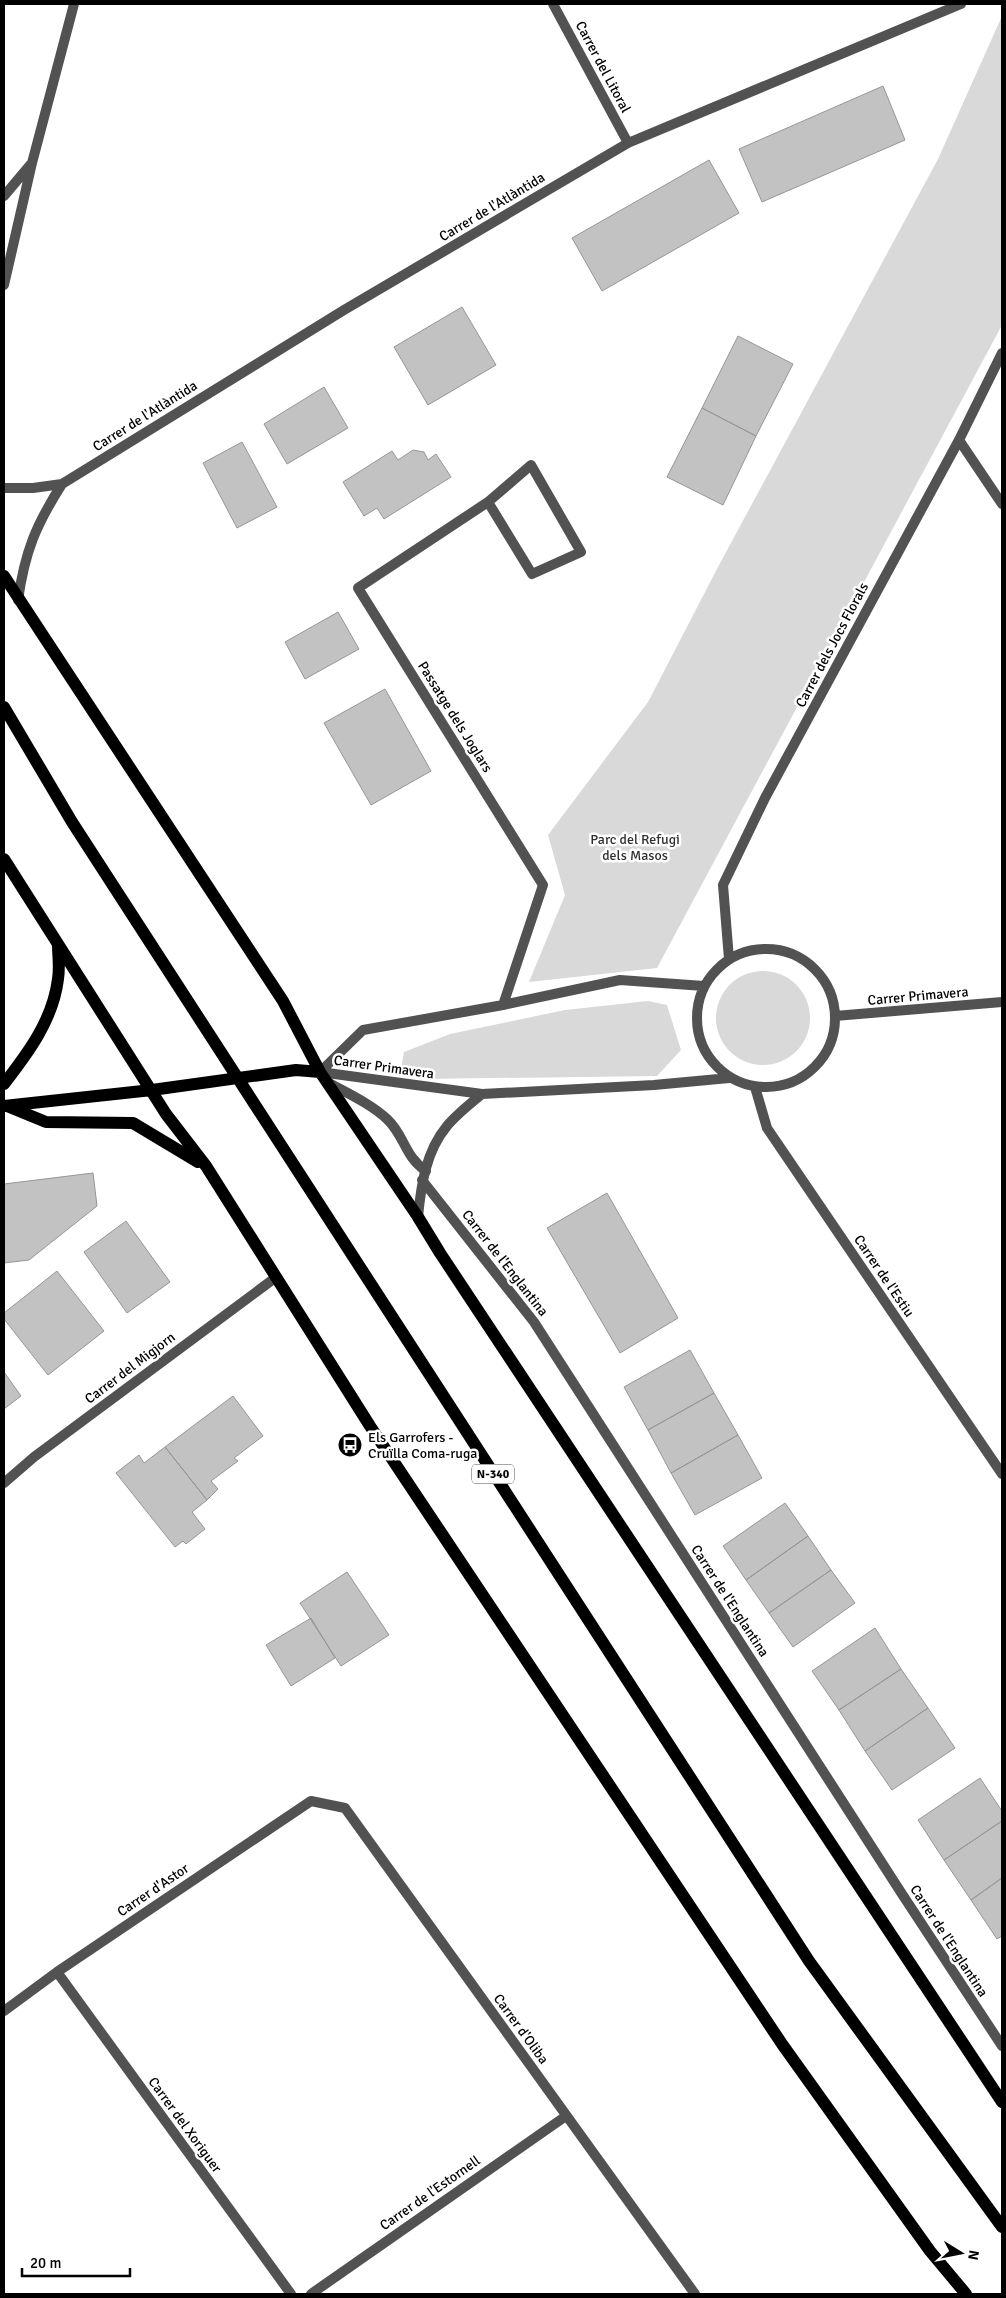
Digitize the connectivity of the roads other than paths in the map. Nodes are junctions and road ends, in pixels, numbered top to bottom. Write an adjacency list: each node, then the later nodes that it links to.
1 (74, 4): 5 (street)
2 (553, 4): 4 (street, Carrer del Litoral)
3 (961, 4): 4 (street, Carrer de l'Atlàntida)
4 (628, 143): 10 (street, Carrer de l'Atlàntida)
5 (32, 164): 6 (street); 7 (street)
6 (4, 196)
7 (4, 285)
8 (1002, 353): 9 (street, Carrer dels Jocs Florals)
9 (959, 440): 13 (street); 19 (street, Carrer dels Jocs Florals)
10 (62, 484): 11 (street, Carrer de l'Atlàntida); 15 (street, Carrer de l'Atlàntida)
11 (4, 488)
12 (488, 502): 12 (street, Passatge dels Joglars); 22 (street, Passatge dels Joglars)
13 (1002, 504)
14 (4, 576): 15 (main road)
15 (18, 600): 24 (main road)
16 (4, 707): 43 (main road, N-340)
17 (4, 859): 18 (main road)
18 (58, 944): 26 (main road); 28 (main road)
19 (729, 959): 20 (street); 23 (street)
20 (704, 986): 22 (street, Carrer Primavera); 25 (street)
21 (1002, 1002): 23 (street, Carrer Primavera)
22 (503, 1006): 24 (street, Carrer Primavera)
23 (835, 1016): 27 (street)
24 (324, 1077): 28 (main road); 29 (street, Carrer Primavera); 32 (street, Carrer de l'Englantina); 33 (main road)
25 (729, 1078): 27 (street); 29 (street, Carrer Primavera)
26 (4, 1084)
27 (755, 1087): 35 (street, Carrer de l'Estiu)
28 (152, 1090): 30 (main road); 31 (main road)
29 (482, 1094): 32 (street)
30 (4, 1106): 31 (main road)
31 (206, 1166): 34 (main road)
32 (424, 1176): 33 (street); 40 (street, Carrer de l'Englantina)
33 (418, 1217): 41 (main road)
34 (275, 1278): 36 (street, Carrer del Migjorn); 47 (main road)
35 (1002, 1474)
36 (4, 1484)
37 (311, 1801): 38 (street, Carrer d'Astor); 42 (street, Carrer d'Oliba)
38 (57, 1972): 39 (street, Carrer d'Astor); 44 (street, Carrer del Xoriguer)
39 (6, 2006)
40 (1002, 2046)
41 (1002, 2102)
42 (566, 2116): 45 (street, Carrer de l'Estornell); 46 (street, Carrer d'Oliba)
43 (1002, 2227)
44 (291, 2294)
45 (311, 2294)
46 (694, 2294)
47 (966, 2294)

